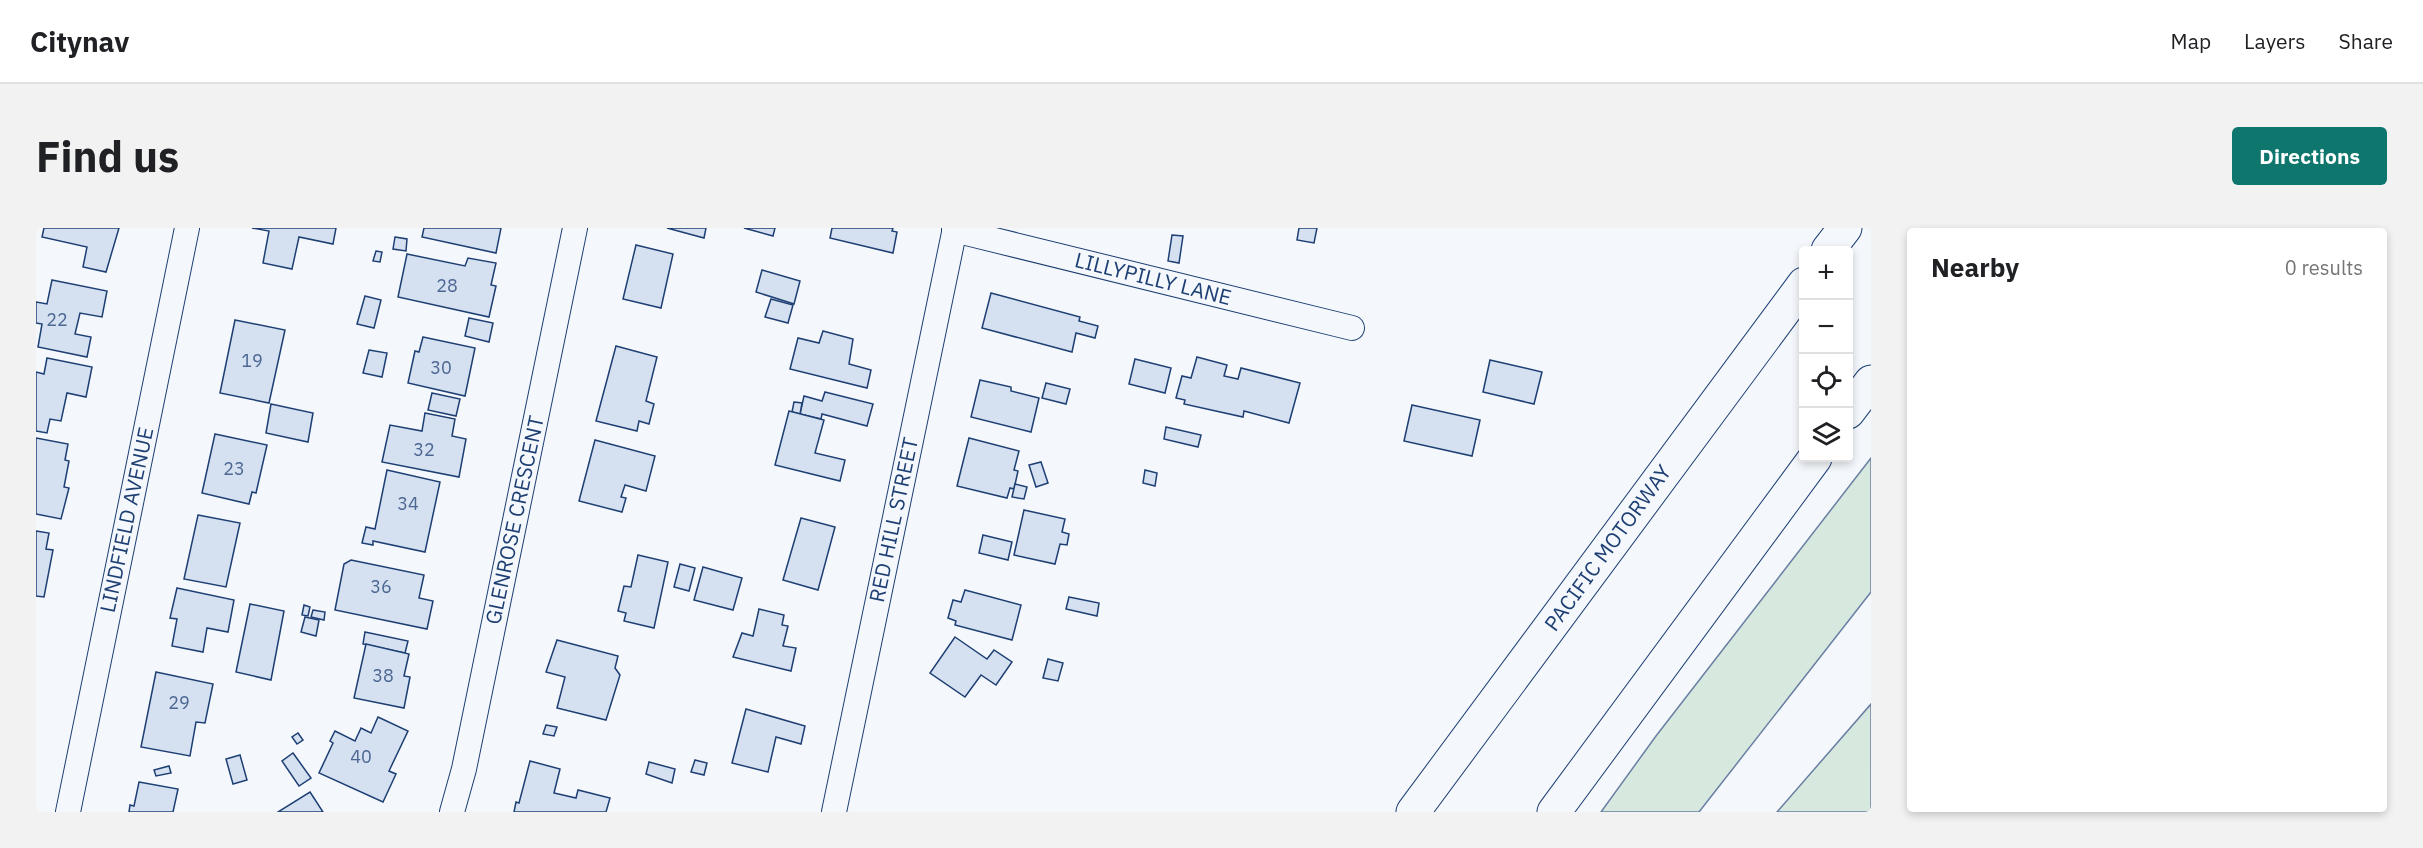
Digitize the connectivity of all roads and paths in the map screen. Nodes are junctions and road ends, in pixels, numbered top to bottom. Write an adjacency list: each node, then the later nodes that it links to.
1 (187, 228): 11 (street, LINDFIELD AVENUE)
2 (575, 228): 12 (street, GLENROSE CRESCENT)
3 (1845, 228): 5 (highway)
4 (954, 229): 7 (street, LILLYPILLY LANE); 13 (street, RED HILL STREET)
5 (1831, 246)
6 (1799, 289): 14 (highway, PACIFIC MOTORWAY)
7 (1352, 328)
8 (1871, 382): 9 (highway)
9 (1851, 408)
10 (1812, 462): 15 (highway)
11 (68, 812)
12 (452, 812)
13 (834, 812)
14 (1413, 812)
15 (1554, 812)

